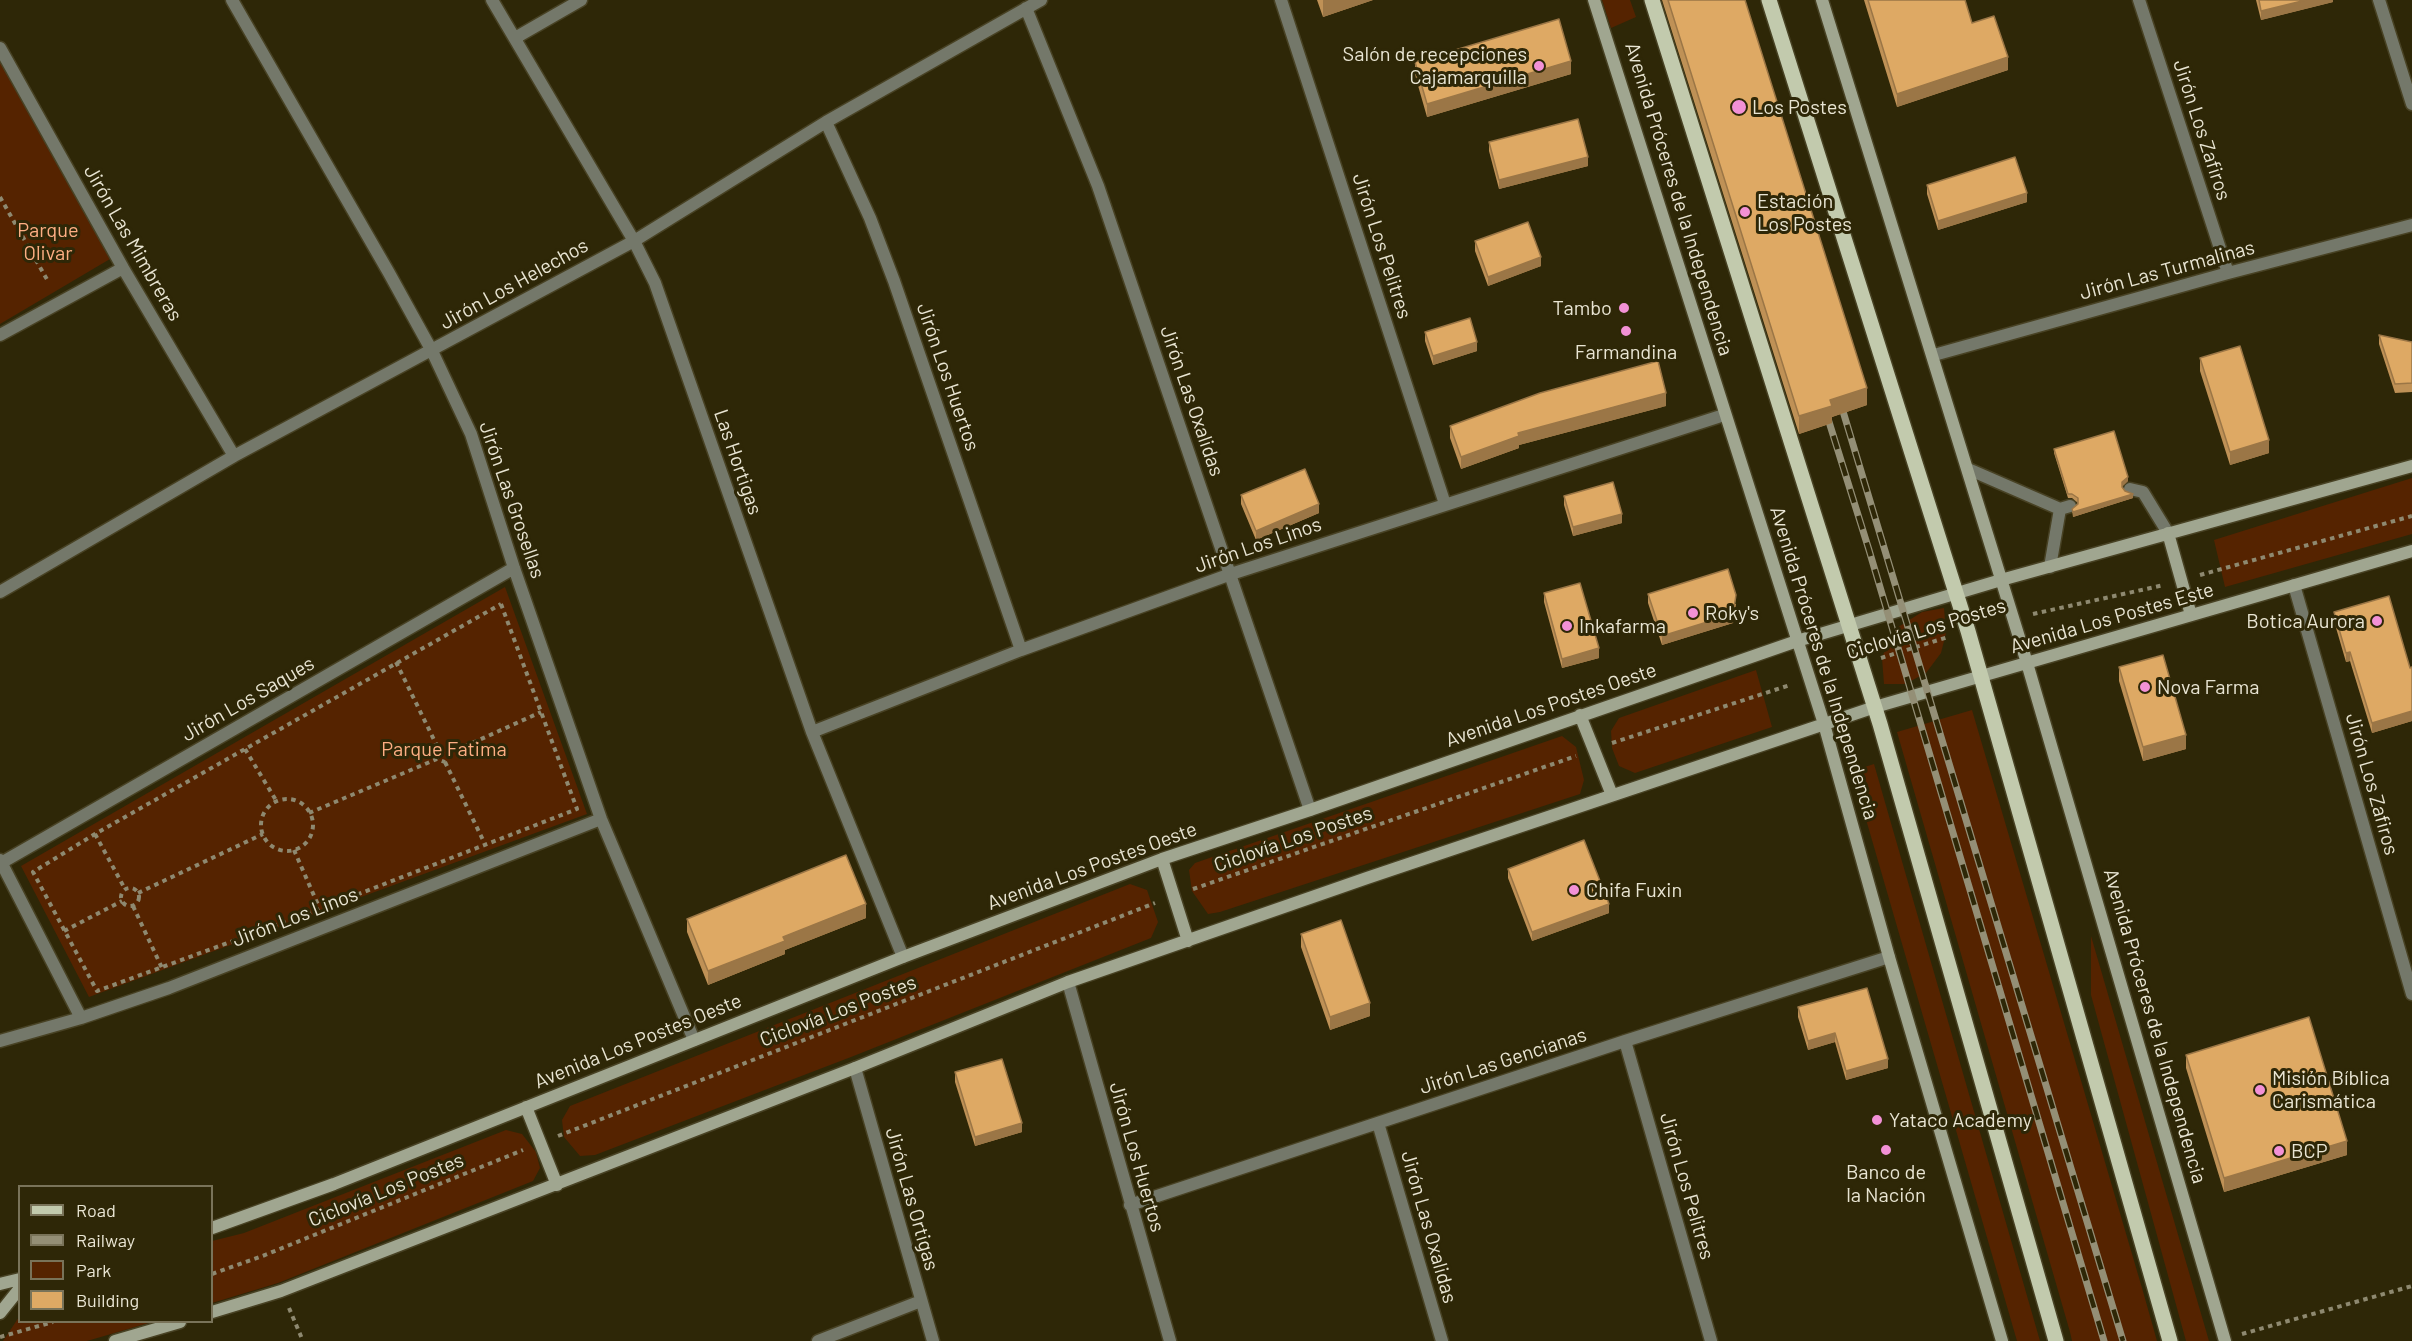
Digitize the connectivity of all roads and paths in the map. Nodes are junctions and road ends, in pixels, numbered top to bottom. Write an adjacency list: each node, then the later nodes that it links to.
1 (232, 0): 24 (street, Jirón Las Grosellas)
2 (492, 0): 13 (street, Las Hortigas)
3 (581, 0): 13 (street)
4 (1041, 0): 12 (street, Jirón Los Helechos)
5 (1281, 0): 31 (street, Jirón Los Pelitres)
6 (1594, 0): 26 (main road, Avenida Próceres de la Independencia)
7 (1652, 0): 45 (main road, Avenida Próceres de la Independencia)
8 (1769, 0): 42 (main road)
9 (1822, 0): 25 (main road, Avenida Próceres de la Independencia)
10 (2139, 0): 21 (street, Jirón Los Zafiros)
11 (2379, 0): 15 (street)
12 (1026, 8): 16 (street, Jirón Los Helechos); 37 (street, Jirón Las Oxalidas)
13 (515, 38): 19 (street, Las Hortigas)
14 (0, 48): 20 (street, Jirón Las Mimbreras)
15 (2412, 104)
16 (826, 122): 19 (street, Jirón Los Helechos); 48 (street, Jirón Los Huertos)
17 (0, 197): 22 (path)
18 (2412, 225): 21 (street, Jirón Las Turmalinas)
19 (634, 241): 24 (street, Jirón Los Helechos); 58 (street, Las Hortigas)
20 (123, 268): 23 (street); 27 (street, Jirón Las Mimbreras)
21 (2228, 273): 25 (street, Jirón Las Turmalinas)
22 (49, 283)
23 (0, 335)
24 (432, 351): 27 (street, Jirón Los Helechos); 36 (street, Jirón Las Grosellas)
25 (1934, 355): 29 (main road, Avenida Próceres de la Independencia)
26 (1724, 415): 31 (street, Jirón Los Linos); 47 (main road, Avenida Próceres de la Independencia)
27 (234, 456): 41 (street, Jirón Los Helechos)
28 (2412, 466): 33 (main road)
29 (1968, 469): 35 (street); 38 (main road, Avenida Próceres de la Independencia)
30 (2130, 489): 33 (street)
31 (1445, 504): 37 (street, Jirón Los Linos)
32 (2412, 516): 39 (path, Ciclovía Los Postes)
33 (2168, 534): 35 (main road); 39 (main road)
34 (2412, 551): 40 (main road, Avenida Los Postes Este)
35 (2050, 567): 38 (main road)
36 (514, 568): 69 (street, Jirón Las Grosellas); 75 (street, Jirón Los Saques)
37 (1231, 574): 48 (street, Jirón Los Linos); 67 (street, Jirón Las Oxalidas)
38 (2001, 580): 42 (main road, Avenida Los Postes Oeste); 44 (main road, Avenida Próceres de la Independencia)
39 (2182, 580): 43 (main road); 44 (path, Ciclovía Los Postes)
40 (2294, 585): 43 (main road, Avenida Los Postes Este); 88 (street, Jirón Los Zafiros)
41 (0, 591)
42 (1957, 594): 45 (main road, Avenida Los Postes Oeste); 46 (main road)
43 (2191, 615): 50 (main road, Avenida Los Postes Este)
44 (2013, 618): 50 (main road, Avenida Próceres de la Independencia)
45 (1849, 625): 47 (main road, Avenida Los Postes Oeste); 51 (main road, Avenida Próceres de la Independencia)
46 (1968, 631): 51 (path, Ciclovía Los Postes); 52 (main road)
47 (1797, 641): 53 (main road, Avenida Próceres de la Independencia); 56 (main road, Avenida Los Postes Oeste)
48 (1021, 650): 58 (street, Jirón Los Linos)
49 (396, 662): 55 (path); 59 (path); 61 (path)
50 (2027, 663): 52 (main road, Avenida Los Postes Este); 112 (main road, Avenida Próceres de la Independencia)
51 (1862, 664): 54 (main road, Avenida Próceres de la Independencia)
52 (1981, 676): 54 (main road, Avenida Los Postes Este); 122 (main road)
53 (1809, 679): 57 (main road, Avenida Próceres de la Independencia); 60 (path, Ciclovía Los Postes)
54 (1875, 707): 57 (main road, Avenida Los Postes Este); 121 (main road, Avenida Próceres de la Independencia)
55 (542, 712): 62 (path); 72 (path)
56 (1580, 715): 60 (main road); 67 (main road, Avenida Los Postes Oeste)
57 (1824, 724): 65 (main road); 85 (main road, Avenida Próceres de la Independencia)
58 (812, 732): 84 (street, Las Hortigas)
59 (245, 749): 66 (path); 70 (path)
60 (1594, 750): 65 (main road); 78 (path, Ciclovía Los Postes)
61 (440, 752): 62 (path); 63 (path)
62 (448, 754): 64 (path)
63 (437, 759): 64 (path); 68 (path)
64 (445, 762): 72 (path)
65 (1612, 795): 83 (main road)
66 (277, 802): 68 (path); 71 (path)
67 (1310, 810): 74 (main road, Avenida Los Postes Oeste)
68 (309, 813): 73 (path)
69 (601, 819): 89 (street, Jirón Los Linos); 90 (street, Jirón Las Grosellas)
70 (95, 834): 76 (path); 82 (path)
71 (263, 834): 73 (path); 77 (path)
72 (486, 845): 81 (path)
73 (294, 850): 81 (path)
74 (1162, 859): 78 (main road); 84 (main road, Avenida Los Postes Oeste)
75 (1, 862): 89 (street)
76 (125, 889): 77 (path); 79 (path)
77 (138, 893): 80 (path)
78 (1173, 896): 83 (main road); 96 (path, Ciclovía Los Postes)
79 (122, 901): 80 (path); 82 (path)
80 (133, 906): 86 (path)
81 (320, 909): 86 (path)
82 (64, 931): 86 (path)
83 (1188, 941): 87 (main road)
84 (903, 957): 90 (main road, Avenida Los Postes Oeste)
85 (1889, 957): 92 (street, Jirón Las Gencianas); 120 (main road, Avenida Próceres de la Independencia)
86 (162, 968)
87 (1068, 982): 93 (main road); 98 (street, Jirón Los Huertos)
88 (2412, 994)
89 (81, 1018): 91 (street, Jirón Los Linos)
90 (694, 1040): 94 (main road, Avenida Los Postes Oeste)
91 (0, 1041)
92 (1625, 1041): 95 (street, Jirón Las Gencianas); 119 (street, Jirón Los Pelitres)
93 (855, 1068): 97 (main road); 106 (street, Jirón Las Ortigas)
94 (526, 1107): 96 (main road); 99 (main road, Avenida Los Postes Oeste)
95 (1378, 1123): 98 (street, Jirón Las Gencianas); 118 (street, Jirón Las Oxalidas)
96 (540, 1143): 97 (main road); 100 (path, Ciclovía Los Postes)
97 (557, 1185): 105 (main road)
98 (1130, 1205): 117 (street, Jirón Los Huertos)
99 (213, 1228)
100 (213, 1274)
101 (18, 1280): 102 (main road)
102 (0, 1284)
103 (2412, 1286): 112 (path)
104 (18, 1290): 108 (main road)
105 (281, 1291): 107 (main road); 114 (path)
106 (921, 1300): 115 (street); 116 (street, Jirón Las Ortigas)
107 (213, 1312)
108 (0, 1313)
109 (49, 1323): 111 (path)
110 (177, 1323): 113 (main road)
111 (0, 1337)
112 (2224, 1340)
113 (115, 1341)
114 (303, 1341)
115 (818, 1341)
116 (933, 1341)
117 (1170, 1341)
118 (1442, 1341)
119 (1711, 1341)
120 (2002, 1341)
121 (2056, 1341)
122 (2170, 1341)

